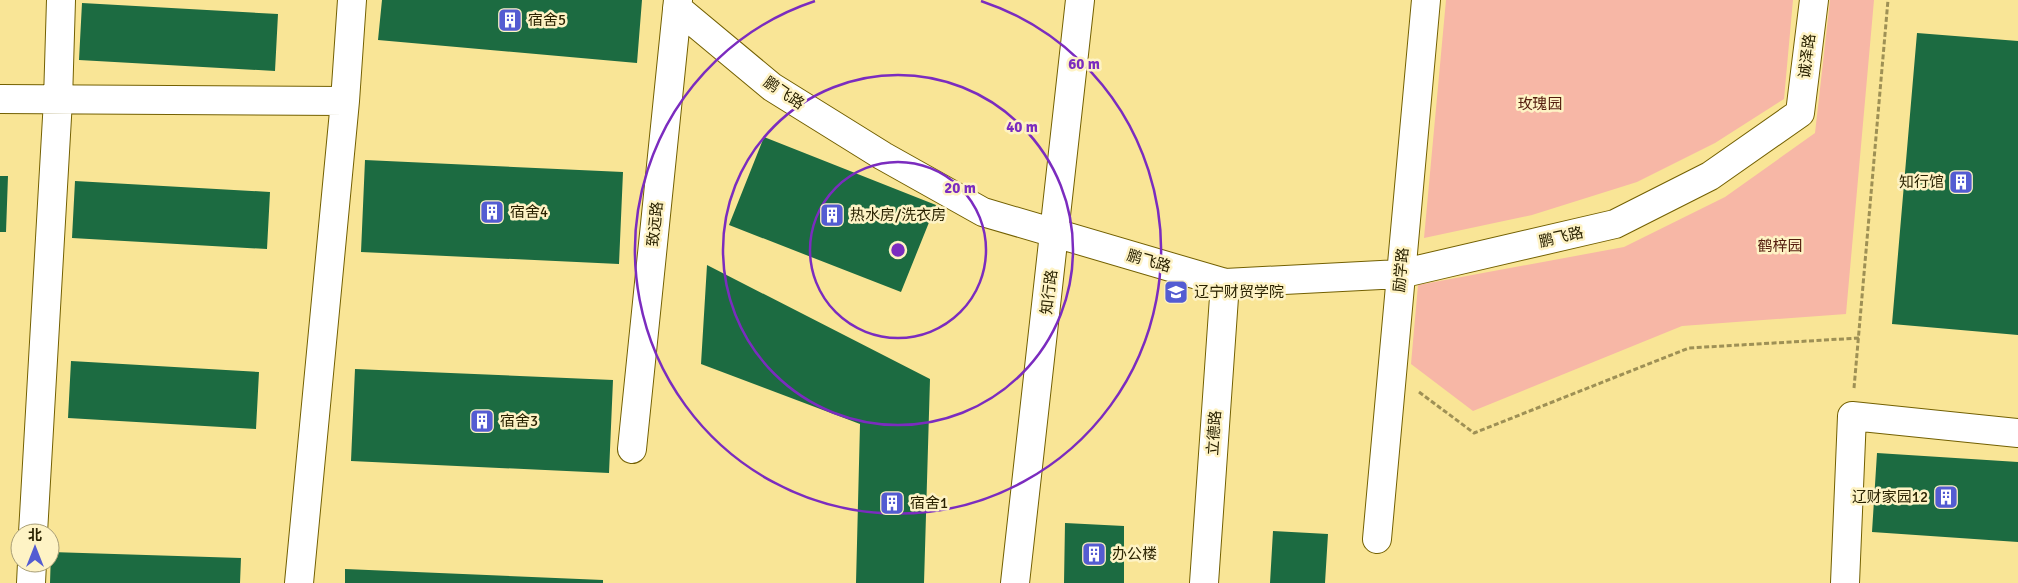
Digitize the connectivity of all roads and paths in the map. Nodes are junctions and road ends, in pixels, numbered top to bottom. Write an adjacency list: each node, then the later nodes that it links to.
1 (62, 0): 9 (street)
2 (352, 0): 10 (street)
3 (1080, 0): 12 (street, 知行路)
4 (1426, 0): 13 (street, 励学路)
5 (1814, 0): 11 (street, 诚泽路)
6 (1888, 0): 15 (path)
7 (677, 4): 12 (street, 鹏飞路); 19 (street, 致远路)
8 (0, 99): 9 (street)
9 (58, 100): 10 (street); 20 (street)
10 (345, 100): 22 (street)
11 (1800, 113): 13 (street, 鹏飞路)
12 (1056, 233): 14 (street, 鹏飞路); 23 (street, 知行路)
13 (1400, 274): 14 (street, 鹏飞路); 16 (street, 励学路)
14 (1225, 283): 24 (street, 立德路)
15 (1859, 338): 16 (path); 17 (path)
16 (1391, 372): 21 (street, 励学路)
17 (1852, 416): 18 (street); 25 (street)
18 (2018, 433)
19 (632, 449)
20 (35, 523)
21 (1376, 539)
22 (299, 583)
23 (1015, 583)
24 (1204, 583)
25 (1846, 583)

